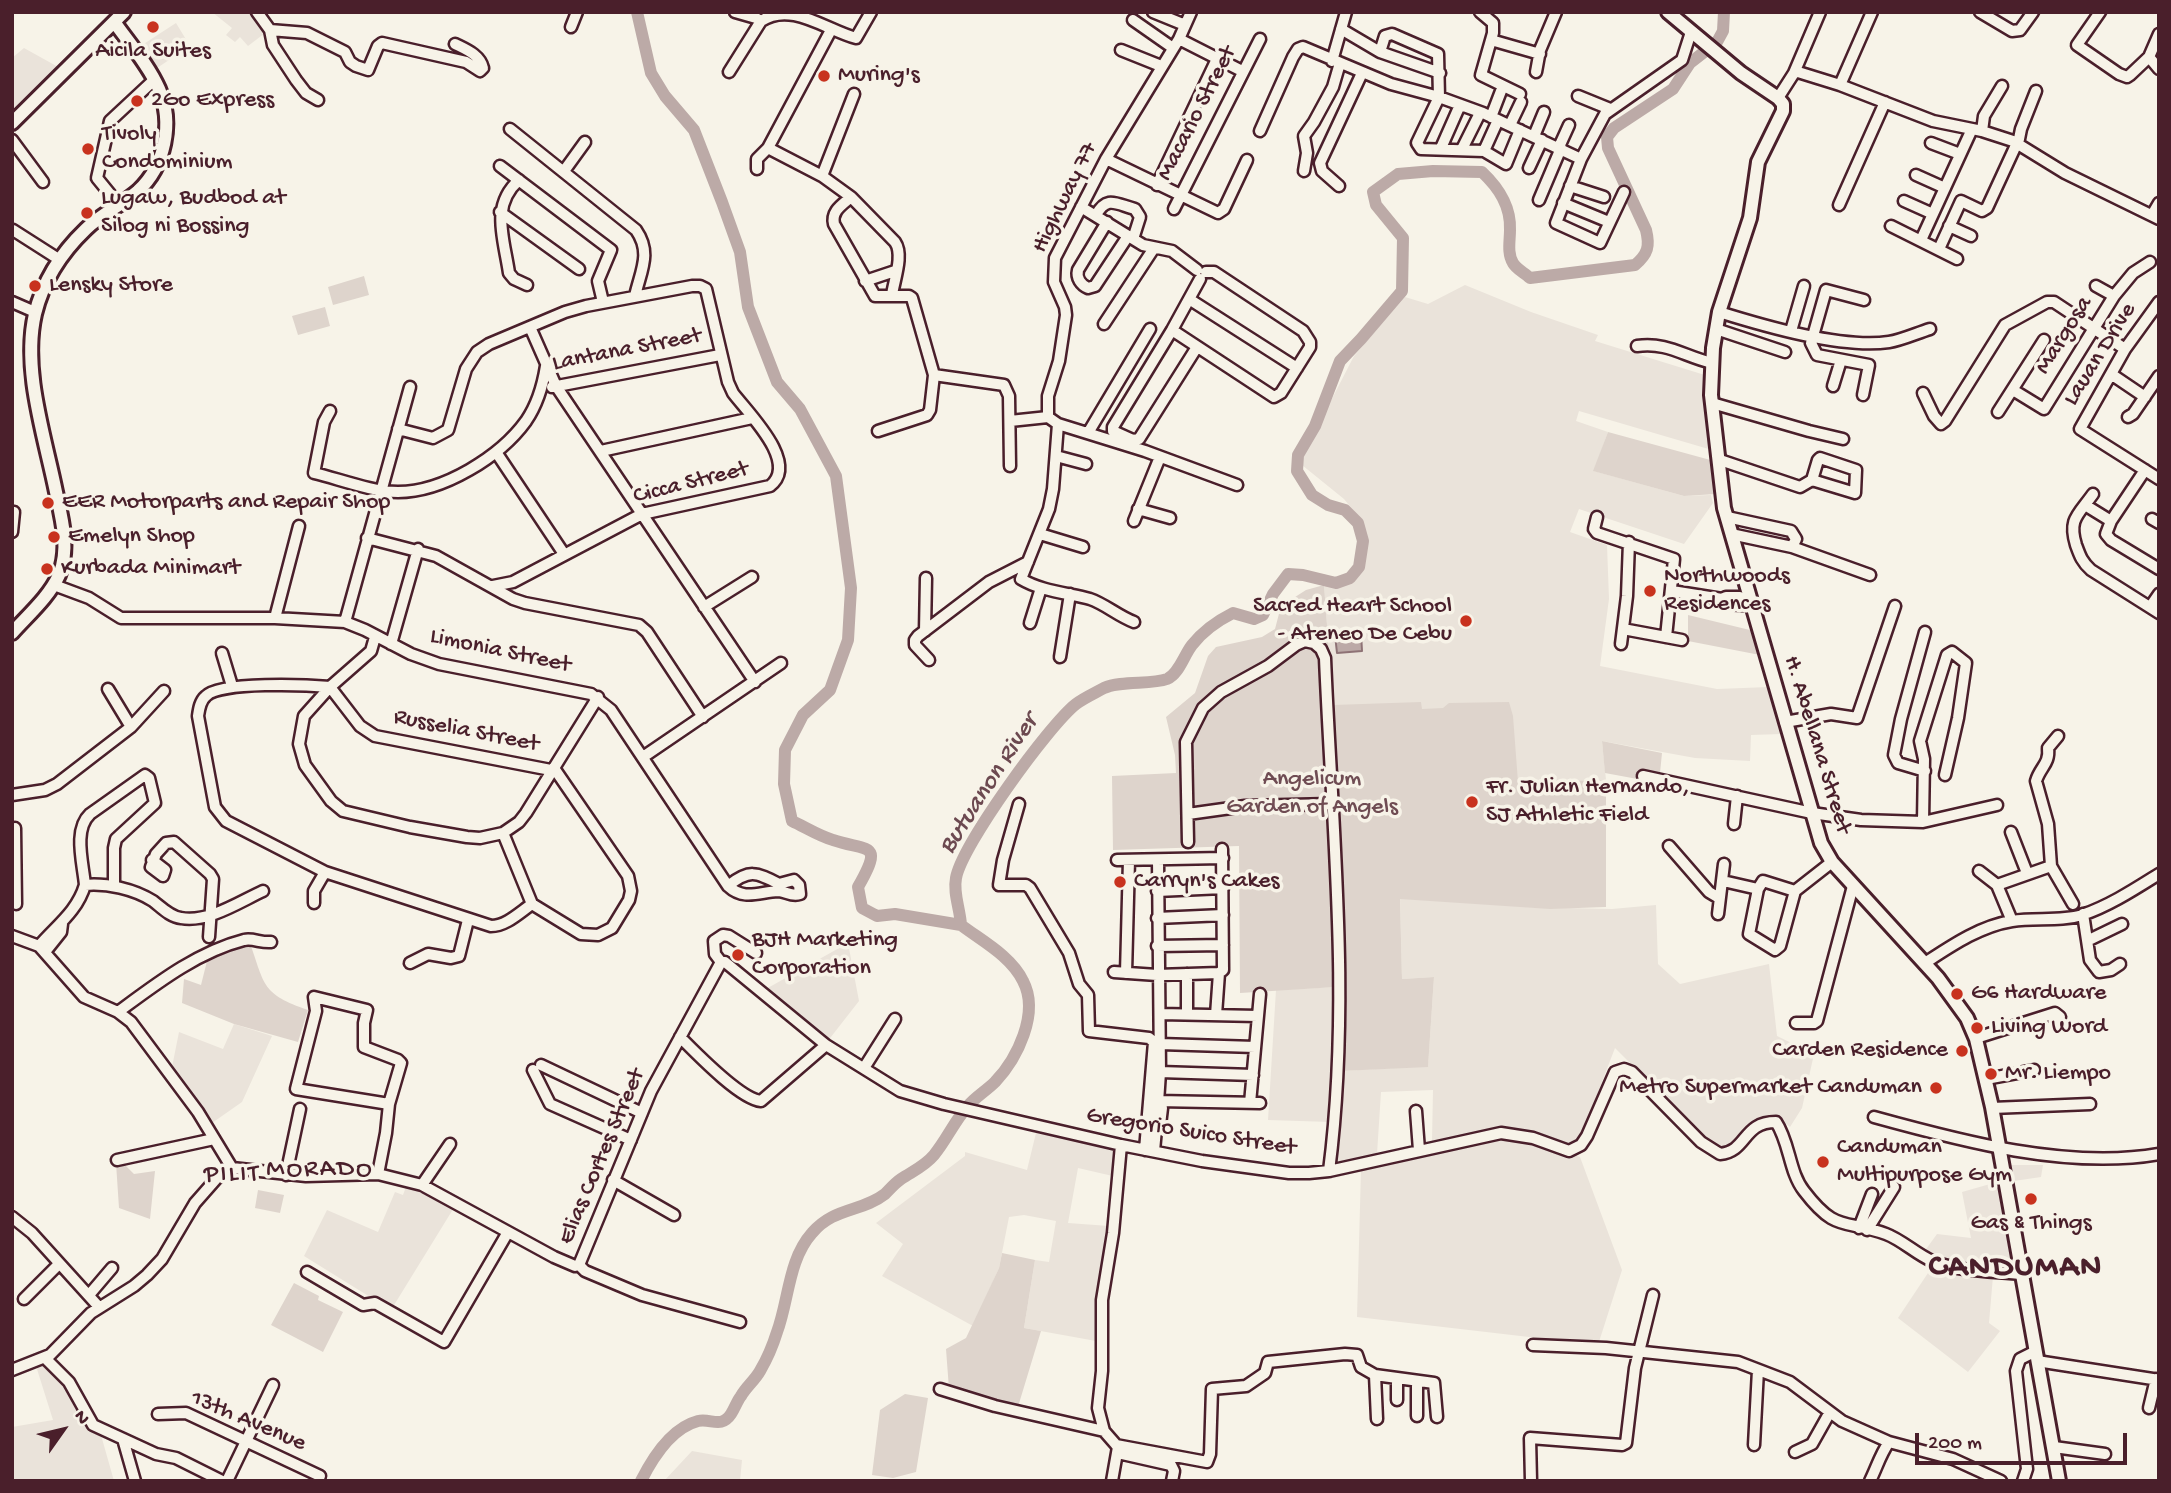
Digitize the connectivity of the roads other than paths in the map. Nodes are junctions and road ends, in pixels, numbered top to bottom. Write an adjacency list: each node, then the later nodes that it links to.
1 (124, 12): 19 (main road)
2 (257, 12): 23 (street)
3 (577, 12): 21 (street)
4 (735, 12): 18 (street)
5 (871, 12): 24 (street)
6 (1153, 12): 20 (street)
7 (1191, 12): 20 (street, Highway 77)
8 (1346, 12): 22 (street)
9 (1480, 12): 28 (street)
10 (1556, 12): 33 (street)
11 (1668, 12): 25 (main road)
12 (1820, 12): 44 (street)
13 (1872, 12): 46 (street)
14 (1980, 12): 15 (street)
15 (2033, 12)
16 (2100, 12): 34 (street)
17 (1133, 20): 29 (street)
18 (761, 22): 24 (street); 40 (street)
19 (115, 23): 45 (main road); 61 (main road)
20 (1185, 25): 29 (street, Highway 77)
21 (571, 27)
22 (1341, 29): 32 (street); 36 (street)
23 (270, 30): 30 (street); 53 (street)
24 (831, 30): 73 (street)
25 (1691, 33): 54 (main road); 57 (street)
26 (2159, 34): 34 (street)
27 (1260, 39): 39 (street, Macario Street)
28 (1491, 40): 33 (street); 63 (street)
29 (1176, 43): 35 (street); 37 (street, Highway 77)
30 (456, 44)
31 (1121, 50): 37 (street)
32 (1380, 52): 43 (street); 43 (street)
33 (1540, 54): 41 (street)
34 (2149, 57): 38 (street)
35 (1217, 59): 39 (street); 90 (street)
36 (1336, 62): 42 (street); 66 (street); 84 (street)
37 (1161, 66): 78 (street, Highway 77)
38 (2159, 69)
39 (1242, 71): 95 (street, Macario Street)
40 (729, 72)
41 (1536, 72)
42 (1362, 73): 52 (street); 91 (street)
43 (1440, 73): 52 (street)
44 (1794, 73): 46 (street); 54 (street)
45 (154, 80): 103 (main road); 103 (street)
46 (1840, 85): 55 (street)
47 (2001, 86): 65 (street)
48 (1502, 91): 60 (street)
49 (2036, 91): 71 (street)
50 (853, 94): 87 (street)
51 (1578, 96): 57 (street)
52 (1439, 97): 56 (street); 74 (street)
53 (318, 100)
54 (1781, 101): 140 (main road, H. Abellana Street)
55 (1885, 102): 65 (street); 104 (street)
56 (1460, 105): 59 (street); 74 (street)
57 (1610, 109): 79 (street)
58 (1544, 112): 67 (street)
59 (1480, 113): 60 (street); 75 (street)
60 (1494, 119): 63 (street); 76 (street)
61 (12, 122)
62 (1569, 125): 72 (street)
63 (1515, 128): 67 (street); 76 (street)
64 (510, 129): 85 (street)
65 (1977, 130): 71 (street); 77 (street)
66 (1260, 131)
67 (1538, 138): 72 (street); 82 (street)
68 (12, 140): 89 (street)
69 (585, 142): 85 (street)
70 (1931, 142): 77 (street)
71 (2018, 144): 100 (street); 110 (street)
72 (1560, 147): 79 (street); 98 (street)
73 (768, 148): 83 (street); 87 (street)
74 (1441, 148): 75 (street)
75 (1462, 149): 76 (street)
76 (1484, 151)
77 (1960, 155): 93 (street)
78 (1106, 159): 90 (street); 105 (street, Highway 77)
79 (1581, 159): 92 (street)
80 (1247, 160): 95 (street)
81 (500, 166): 88 (street)
82 (1529, 168)
83 (757, 169)
84 (1304, 170)
85 (564, 171): 132 (street)
86 (1916, 175): 93 (street)
87 (822, 176): 96 (street)
88 (519, 180): 107 (street); 137 (street)
89 (43, 182)
90 (1157, 185): 95 (street)
91 (1339, 186)
92 (1570, 186): 97 (street); 101 (street)
93 (1944, 190): 100 (street); 108 (street)
94 (1624, 191): 112 (street)
95 (1180, 195): 106 (street, Macario Street)
96 (851, 197): 125 (street); 127 (street)
97 (1604, 197)
98 (1539, 201)
99 (1904, 201): 108 (street)
100 (1961, 201): 114 (street)
101 (1563, 202): 112 (street); 112 (street)
102 (2159, 203): 110 (street)
103 (119, 205): 122 (main road)
104 (1839, 205)
105 (1081, 207): 109 (street); 175 (street, Highway 77)
106 (1174, 209)
107 (500, 212): 124 (street); 128 (street)
108 (1933, 214): 118 (street)
109 (1096, 215): 111 (street); 117 (street)
110 (2157, 217)
111 (1107, 222): 117 (street); 117 (street)
112 (1609, 222)
113 (1891, 226): 118 (street)
114 (1949, 226): 116 (street); 120 (street)
115 (13, 230): 122 (street)
116 (1971, 236)
117 (1130, 237): 119 (street)
118 (1921, 240): 120 (street)
119 (1154, 248): 126 (street); 142 (street)
120 (1938, 249): 121 (street)
121 (1957, 259)
122 (60, 260): 139 (main road)
123 (2150, 262): 133 (street, Margosa)
124 (579, 269)
125 (895, 271): 127 (street); 131 (street)
126 (1201, 273): 134 (street); 160 (street)
127 (865, 281): 131 (street)
128 (527, 285)
129 (1804, 286): 149 (street)
130 (2096, 286): 133 (street)
131 (892, 295): 162 (street)
132 (635, 296): 137 (street, Cicca Street); 156 (street, Cicca Street)
133 (2115, 296): 147 (street, Margosa)
134 (1189, 299): 148 (street); 160 (street)
135 (1864, 300): 150 (street)
136 (12, 302): 139 (street)
137 (603, 302): 143 (street, Cicca Street)
138 (2159, 302): 141 (street, Lauan Drive)
139 (35, 312): 222 (main road)
140 (1719, 313): 145 (main road, H. Abellana Street); 149 (street)
141 (2155, 315): 154 (street, Lauan Drive)
142 (1104, 324)
143 (530, 327): 159 (street); 180 (street, Cicca Street)
144 (1150, 328): 182 (street)
145 (1716, 329): 155 (street); 158 (main road, H. Abellana Street)
146 (1930, 329): 150 (street)
147 (2094, 329): 154 (street); 168 (street, Margosa); 169 (street)
148 (1172, 330): 153 (street); 153 (street)
149 (1791, 331): 150 (street)
150 (1812, 336): 157 (street)
151 (2044, 340): 168 (street)
152 (1637, 346): 158 (street)
153 (1197, 347): 160 (street)
154 (2125, 349): 161 (street, Lauan Drive)
155 (1785, 352)
156 (720, 355): 164 (street, Lantana Street); 177 (street, Cicca Street)
157 (1841, 360): 165 (street); 170 (street)
158 (1712, 363): 172 (main road, H. Abellana Street)
159 (546, 366): 164 (street); 167 (street)
160 (1297, 368)
161 (2111, 374): 171 (street); 191 (street, Lauan Drive)
162 (934, 376): 178 (street); 181 (street)
163 (2159, 376): 171 (street)
164 (556, 386): 167 (street, Lantana Street); 184 (street)
165 (1833, 386)
166 (410, 387): 180 (street)
167 (541, 389): 185 (street)
168 (2013, 390): 174 (street)
169 (1923, 393)
170 (1863, 395)
171 (2145, 397): 176 (street)
172 (1712, 403): 183 (street); 188 (main road, H. Abellana Street)
173 (330, 411): 195 (street)
174 (1998, 412)
175 (1048, 417): 178 (street); 179 (street)
176 (2128, 417)
177 (752, 418): 184 (street); 200 (street, Cicca Street)
178 (1010, 421): 190 (street)
179 (1058, 424): 182 (street); 186 (street)
180 (398, 429): 195 (street)
181 (878, 431)
182 (1088, 433): 187 (street)
183 (1843, 439)
184 (601, 451): 200 (street)
185 (496, 452): 195 (street); 215 (street)
186 (1056, 456): 189 (street); 208 (street)
187 (1160, 457): 194 (street); 198 (street)
188 (1720, 460): 193 (street); 202 (main road, H. Abellana Street)
189 (1086, 464)
190 (1010, 466)
191 (2145, 470): 192 (street); 205 (street)
192 (2159, 479)
193 (1812, 480): 193 (street)
194 (1237, 485)
195 (380, 489): 210 (street)
196 (2093, 494): 197 (street)
197 (2085, 505): 205 (street); 232 (street)
198 (1138, 509): 203 (street); 204 (street)
199 (14, 512): 207 (street)
200 (642, 514): 215 (street, Cicca Street); 231 (street)
201 (1597, 517): 211 (street)
202 (1727, 517): 209 (main road, H. Abellana Street); 213 (street)
203 (1170, 518)
204 (1134, 521)
205 (2111, 521): 217 (street)
206 (299, 526): 233 (street)
207 (12, 532)
208 (1040, 534): 212 (street); 216 (street)
209 (1731, 534): 213 (street); 229 (main road, H. Abellana Street)
210 (367, 538): 214 (street); 234 (street)
211 (1629, 542): 225 (street); 237 (street)
212 (1083, 547)
213 (1792, 547): 218 (street)
214 (418, 550): 223 (street); 245 (street)
215 (564, 554): 221 (street, Cicca Street)
216 (1028, 562): 224 (street); 238 (street)
217 (2159, 569)
218 (1870, 575)
219 (752, 577): 231 (street)
220 (926, 578): 238 (street)
221 (513, 582): 223 (street, Cicca Street); 228 (street)
222 (54, 585): 233 (street, Limonia Street); 240 (main road)
223 (493, 586): 228 (street)
224 (1041, 588): 226 (street); 236 (street)
225 (1672, 591): 229 (street); 242 (street)
226 (1070, 594): 235 (street); 247 (street)
227 (2159, 594): 232 (street)
228 (513, 599): 256 (street)
229 (1748, 602): 257 (main road, H. Abellana Street)
230 (1895, 606): 257 (street)
231 (704, 607): 250 (street)
232 (2155, 610)
233 (275, 618): 234 (street, Limonia Street)
234 (345, 622): 241 (street, Limonia Street)
235 (1134, 622)
236 (1030, 623)
237 (1623, 629): 242 (street); 244 (street)
238 (925, 631): 248 (street)
239 (1925, 632): 262 (street)
240 (12, 633)
241 (375, 637): 245 (street, Limonia Street); 252 (street)
242 (1666, 637): 243 (street)
243 (1682, 640)
244 (1621, 643)
245 (391, 645): 255 (street, Limonia Street)
246 (222, 653): 251 (street)
247 (1060, 657)
248 (929, 660)
249 (781, 663): 250 (street)
250 (755, 681): 256 (street)
251 (232, 686): 252 (street); 287 (street)
252 (330, 687): 261 (street, Russelia Street); 276 (street)
253 (108, 689): 258 (street)
254 (164, 691): 258 (street)
255 (598, 697): 260 (street, Limonia Street); 261 (street)
256 (703, 717): 260 (street)
257 (1785, 722): 270 (main road, H. Abellana Street)
258 (131, 727): 265 (street)
259 (2058, 736): 285 (street)
260 (643, 757): 295 (street, Limonia Street)
261 (552, 770): 276 (street); 305 (street, Russelia Street)
262 (1925, 771): 263 (street); 272 (street)
263 (1945, 775)
264 (1643, 776): 266 (street)
265 (12, 796)
266 (1737, 796): 270 (street); 273 (street)
267 (1019, 804): 365 (street)
268 (1332, 804): 271 (street); 271 (street); 369 (street)
269 (1997, 805): 272 (street)
270 (1812, 813): 272 (street); 283 (main road, H. Abellana Street)
271 (1188, 814): 277 (street)
272 (1923, 822)
273 (1734, 824)
274 (15, 828): 288 (street)
275 (2011, 832): 289 (street)
276 (503, 833): 305 (street)
277 (1188, 842)
278 (1669, 846): 302 (street)
279 (152, 860): 309 (street)
280 (1117, 860): 281 (street)
281 (1129, 860): 282 (street); 328 (street)
282 (1158, 860): 297 (street); 300 (street)
283 (1832, 862): 296 (main road, H. Abellana Street); 301 (street)
284 (1724, 864): 291 (street)
285 (2051, 866): 289 (street); 306 (street)
286 (1979, 871): 293 (street)
287 (325, 872): 304 (street); 312 (street)
288 (14, 873): 303 (street)
289 (2026, 873): 293 (street)
290 (2159, 875): 308 (street)
291 (1723, 881): 298 (street); 302 (street)
292 (85, 885): 294 (street); 294 (street); 321 (street)
293 (1997, 885): 313 (street)
294 (114, 886): 309 (street)
295 (728, 886): 295 (street)
296 (1853, 886): 325 (main road, H. Abellana Street); 340 (street)
297 (1223, 888): 300 (street); 310 (street)
298 (1758, 888): 301 (street); 301 (street)
299 (263, 891): 309 (street)
300 (1157, 891): 311 (street)
301 (1795, 891)
302 (1718, 898): 307 (street)
303 (16, 904)
304 (314, 904)
305 (532, 904): 312 (street)
306 (2073, 904)
307 (1718, 914)
308 (2083, 914): 313 (street); 317 (street)
309 (209, 915): 316 (street)
310 (1223, 915): 311 (street); 319 (street)
311 (1157, 918): 320 (street)
312 (468, 920): 324 (street)
313 (2012, 921): 325 (street)
314 (2122, 924): 317 (street)
315 (12, 936): 321 (street)
316 (209, 937)
317 (2089, 940): 326 (street)
318 (271, 942): 333 (street)
319 (1223, 945): 320 (street); 329 (street)
320 (1157, 946): 330 (street)
321 (42, 949): 333 (street)
322 (756, 953): 323 (street)
323 (721, 962): 341 (street, Elias Cortes Street); 344 (street)
324 (410, 963)
325 (1924, 963): 342 (main road, H. Abellana Street)
326 (2120, 964)
327 (1114, 972): 328 (street)
328 (1126, 972): 330 (street)
329 (1219, 973): 331 (street); 336 (street)
330 (1157, 975): 331 (street); 334 (street)
331 (1187, 975): 335 (street)
332 (1260, 994): 337 (street)
333 (117, 1012): 359 (street)
334 (1160, 1014): 335 (street); 343 (street)
335 (1187, 1014): 336 (street)
336 (1216, 1015): 337 (street)
337 (1258, 1016): 345 (street)
338 (2060, 1017): 342 (street)
339 (895, 1019): 346 (street)
340 (1797, 1023)
341 (680, 1037): 344 (street); 357 (street, Elias Cortes Street)
342 (1976, 1038): 350 (main road, H. Abellana Street)
343 (1160, 1044): 345 (street); 348 (street)
344 (826, 1045): 346 (street)
345 (1255, 1047): 349 (street)
346 (864, 1068): 362 (street, Gregorio Suico Street)
347 (2034, 1070): 350 (street)
348 (1160, 1072): 349 (street); 351 (street)
349 (1253, 1075): 351 (street)
350 (1986, 1079): 354 (main road, H. Abellana Street)
351 (1158, 1102): 365 (street)
352 (389, 1104): 352 (street); 370 (street)
353 (2090, 1104): 354 (street)
354 (1992, 1108): 363 (main road, H. Abellana Street)
355 (300, 1109): 371 (street)
356 (1416, 1111): 364 (street)
357 (642, 1113): 360 (street, Elias Cortes Street); 360 (street)
358 (1874, 1116): 363 (street)
359 (214, 1139): 367 (street); 368 (street)
360 (631, 1140): 372 (street, Elias Cortes Street)
361 (450, 1143): 373 (street)
362 (1121, 1145): 365 (street, Gregorio Suico Street); 409 (street)
363 (1998, 1148): 366 (street); 384 (main road, H. Abellana Street)
364 (1419, 1150): 369 (street, Gregorio Suico Street); 378 (street, Gregorio Suico Street)
365 (1149, 1151): 369 (street, Gregorio Suico Street)
366 (2159, 1154)
367 (117, 1160)
368 (232, 1168): 371 (street, Elias Cortes Street); 388 (street)
369 (1329, 1171)
370 (378, 1174): 371 (street, Elias Cortes Street); 373 (street, Elias Cortes Street)
371 (286, 1175)
372 (613, 1180): 376 (street); 381 (street, Elias Cortes Street)
373 (422, 1185): 379 (street, Elias Cortes Street)
374 (1894, 1187): 378 (street)
375 (1872, 1194): 378 (street)
376 (674, 1215)
377 (12, 1217): 380 (street)
378 (1863, 1229): 384 (street, Gregorio Suico Street)
379 (508, 1232): 381 (street, Elias Cortes Street); 383 (street)
380 (58, 1265): 386 (street); 387 (street)
381 (579, 1265): 389 (street)
382 (112, 1268): 386 (street)
383 (307, 1272)
384 (2022, 1274): 392 (main road, H. Abellana Street)
385 (1653, 1294): 391 (street)
386 (89, 1295): 388 (street)
387 (24, 1299)
388 (99, 1307): 393 (street)
389 (740, 1322)
390 (1533, 1345): 391 (street)
391 (1639, 1352): 395 (street); 423 (street)
392 (2036, 1356): 398 (street); 414 (main road, H. Abellana Street); 426 (street)
393 (45, 1358): 394 (street); 410 (street)
394 (12, 1370)
395 (1758, 1370): 404 (street); 413 (street)
396 (1376, 1375): 397 (street); 408 (street); 415 (street)
397 (1397, 1379): 399 (street); 402 (street)
398 (2157, 1380): 403 (street)
399 (1417, 1381): 406 (street); 407 (street)
400 (273, 1385): 411 (street)
401 (940, 1389): 409 (street)
402 (1397, 1400)
403 (2149, 1408)
404 (1830, 1412): 412 (street); 416 (street)
405 (158, 1414): 411 (street, 13th Avenue)
406 (1417, 1416)
407 (1437, 1417)
408 (1377, 1419)
409 (1104, 1431): 415 (street)
410 (123, 1439): 419 (street); 420 (street)
411 (246, 1440): 418 (street, 13th Avenue); 419 (street)
412 (1889, 1442): 424 (street); 425 (street)
413 (1754, 1445)
414 (2054, 1447): 417 (street); 427 (main road, H. Abellana Street)
415 (1117, 1449): 421 (street); 422 (street)
416 (1795, 1452)
417 (2105, 1454)
418 (320, 1476)
419 (228, 1480)
420 (135, 1481)
421 (1112, 1481)
422 (1172, 1481)
423 (1531, 1481)
424 (1870, 1481)
425 (2001, 1481)
426 (2023, 1481)
427 (2059, 1481)

